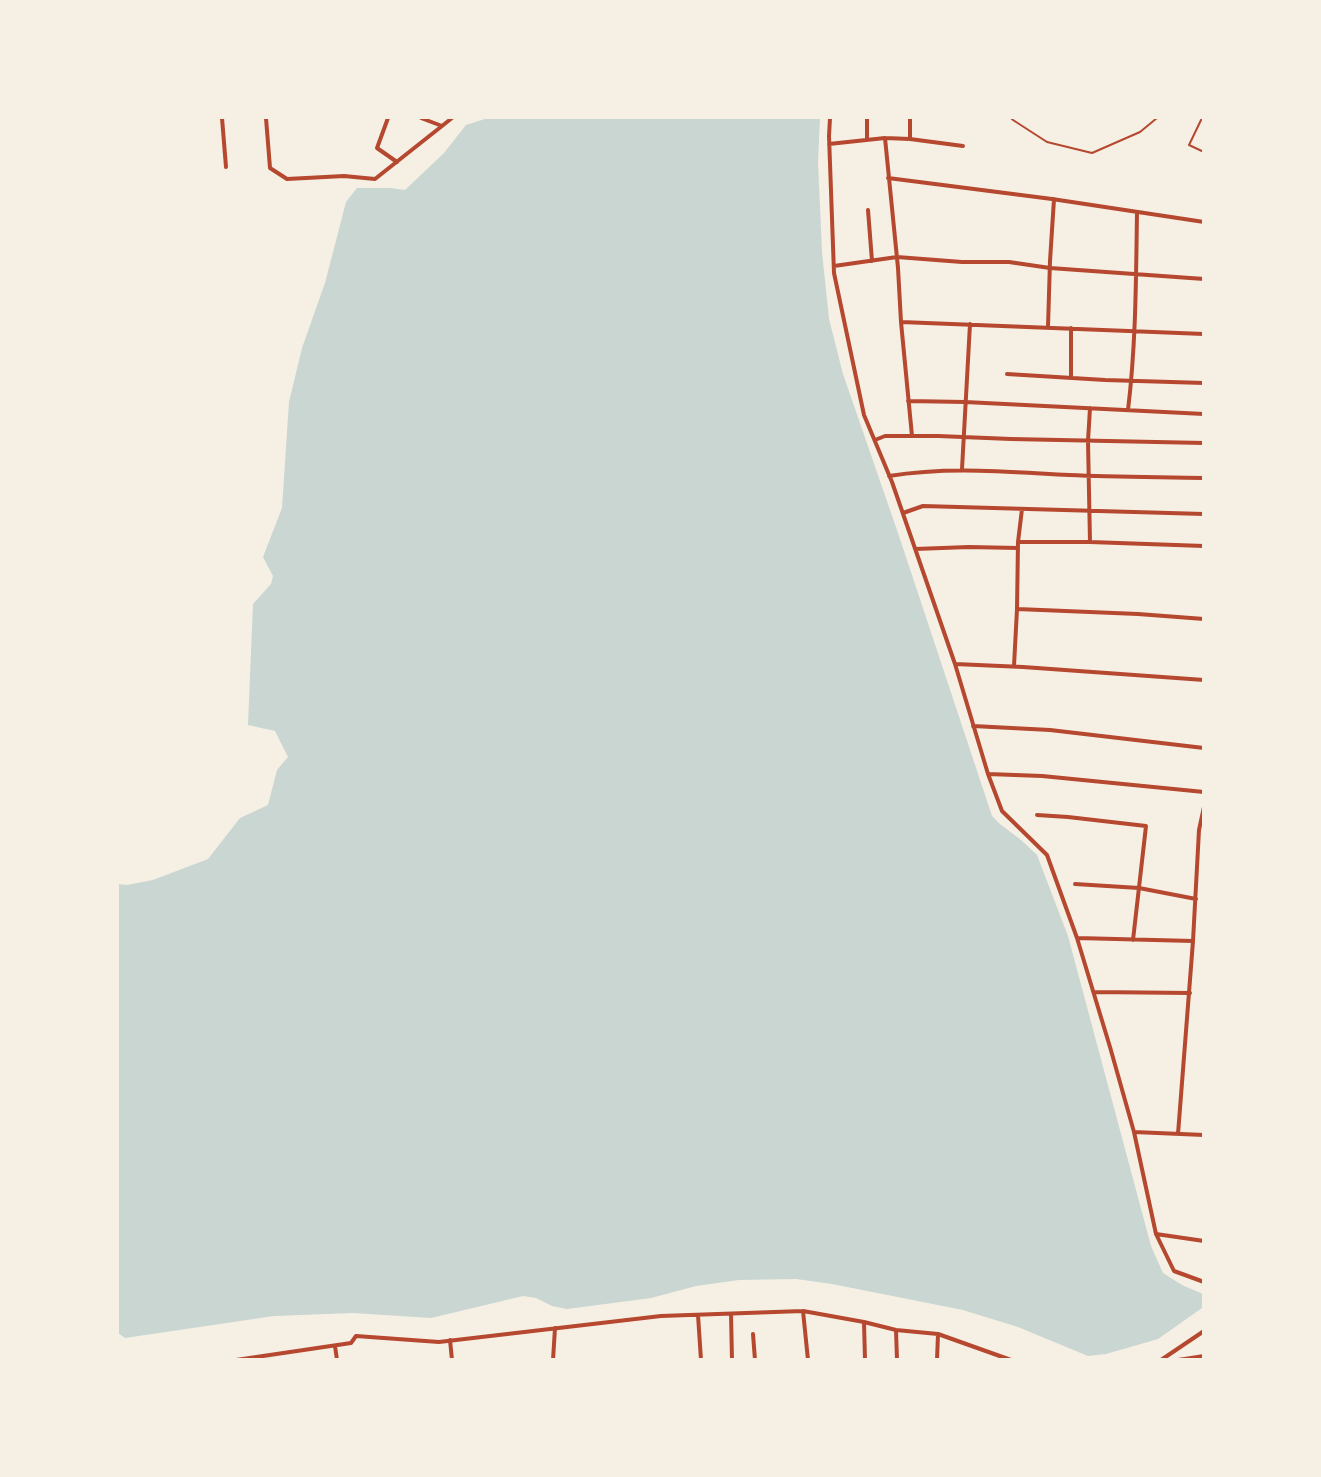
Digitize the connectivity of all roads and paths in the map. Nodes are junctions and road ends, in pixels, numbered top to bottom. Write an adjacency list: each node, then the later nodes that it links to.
1 (222, 118): 20 (street)
2 (266, 118): 19 (street)
3 (388, 118): 19 (street)
4 (421, 118): 12 (street)
5 (452, 118): 12 (street)
6 (830, 118): 16 (street)
7 (867, 118): 15 (street)
8 (910, 118): 14 (street)
9 (1011, 118): 10 (lane)
10 (1157, 118)
11 (1202, 118): 18 (lane)
12 (442, 126): 19 (street)
13 (885, 138): 14 (street); 15 (street); 21 (street)
14 (910, 139): 17 (street)
15 (867, 140): 16 (street)
16 (829, 144): 28 (street)
17 (963, 146)
18 (1204, 152)
19 (397, 162)
20 (226, 167)
21 (888, 178): 22 (street); 26 (street)
22 (1054, 199): 24 (street); 29 (street)
23 (868, 210): 27 (street)
24 (1137, 212): 25 (street); 30 (street)
25 (1204, 222)
26 (897, 257): 27 (street); 29 (street); 32 (street)
27 (872, 260): 28 (street)
28 (834, 266): 49 (street)
29 (1050, 268): 30 (street); 34 (street)
30 (1136, 275): 31 (street); 36 (street)
31 (1204, 279)
32 (900, 322): 33 (street); 42 (street)
33 (970, 324): 34 (street); 43 (street)
34 (1048, 327): 35 (street)
35 (1071, 328): 36 (street); 39 (street)
36 (1134, 330): 37 (street); 40 (street)
37 (1204, 334)
38 (1006, 374): 39 (street)
39 (1071, 378): 40 (street)
40 (1132, 381): 41 (street); 45 (street)
41 (1204, 383)
42 (908, 401): 43 (street); 47 (street)
43 (965, 402): 44 (street); 48 (street)
44 (1090, 408): 45 (street); 50 (street)
45 (1128, 410): 46 (street)
46 (1204, 414)
47 (912, 436): 48 (street); 49 (street)
48 (964, 437): 50 (street); 52 (street)
49 (875, 440): 53 (street)
50 (1088, 441): 51 (street); 54 (street)
51 (1204, 443)
52 (962, 469): 53 (street); 54 (street)
53 (889, 476): 58 (street)
54 (1088, 476): 55 (street); 57 (street)
55 (1204, 478)
56 (1022, 509): 57 (street); 58 (street); 61 (street)
57 (1090, 510): 59 (street); 60 (street)
58 (903, 513): 63 (street)
59 (1204, 514)
60 (1090, 542): 61 (street); 62 (street)
61 (1018, 545): 63 (street); 64 (street)
62 (1204, 546)
63 (915, 549): 66 (street)
64 (1017, 609): 65 (street); 67 (street)
65 (1204, 619)
66 (955, 664): 67 (street); 69 (street)
67 (1014, 666): 68 (street)
68 (1204, 680)
69 (973, 726): 71 (street); 72 (street)
70 (1204, 743): 71 (street)
71 (1203, 748)
72 (988, 774): 73 (street); 79 (street)
73 (1204, 792)
74 (1204, 807): 78 (street)
75 (1037, 815): 77 (street)
76 (1076, 884): 77 (street)
77 (1139, 888): 78 (street); 80 (street)
78 (1196, 898): 81 (street)
79 (1077, 938): 80 (street); 82 (street)
80 (1132, 940): 81 (street)
81 (1193, 941): 83 (street)
82 (1094, 992): 83 (street); 84 (street)
83 (1190, 992): 85 (street)
84 (1134, 1132): 85 (street); 87 (street)
85 (1178, 1134): 86 (street)
86 (1204, 1135)
87 (1156, 1234): 88 (street); 89 (street)
88 (1204, 1241)
89 (1204, 1282)
90 (803, 1312): 91 (street); 93 (street); 109 (street)
91 (730, 1314): 92 (street); 107 (street)
92 (698, 1315): 94 (street); 106 (street)
93 (864, 1322): 95 (street); 110 (street)
94 (555, 1328): 99 (street); 105 (street)
95 (896, 1330): 98 (street); 111 (street)
96 (1204, 1332): 114 (street)
97 (754, 1334): 108 (street)
98 (938, 1334): 112 (street); 113 (street)
99 (450, 1340): 100 (street); 104 (street)
100 (334, 1346): 102 (street); 103 (street)
101 (1204, 1356): 115 (street)
102 (236, 1360)
103 (336, 1360)
104 (452, 1360)
105 (553, 1360)
106 (701, 1360)
107 (732, 1360)
108 (755, 1360)
109 (808, 1360)
110 (865, 1360)
111 (897, 1360)
112 (936, 1360)
113 (1011, 1360)
114 (1161, 1360)
115 (1178, 1360)

